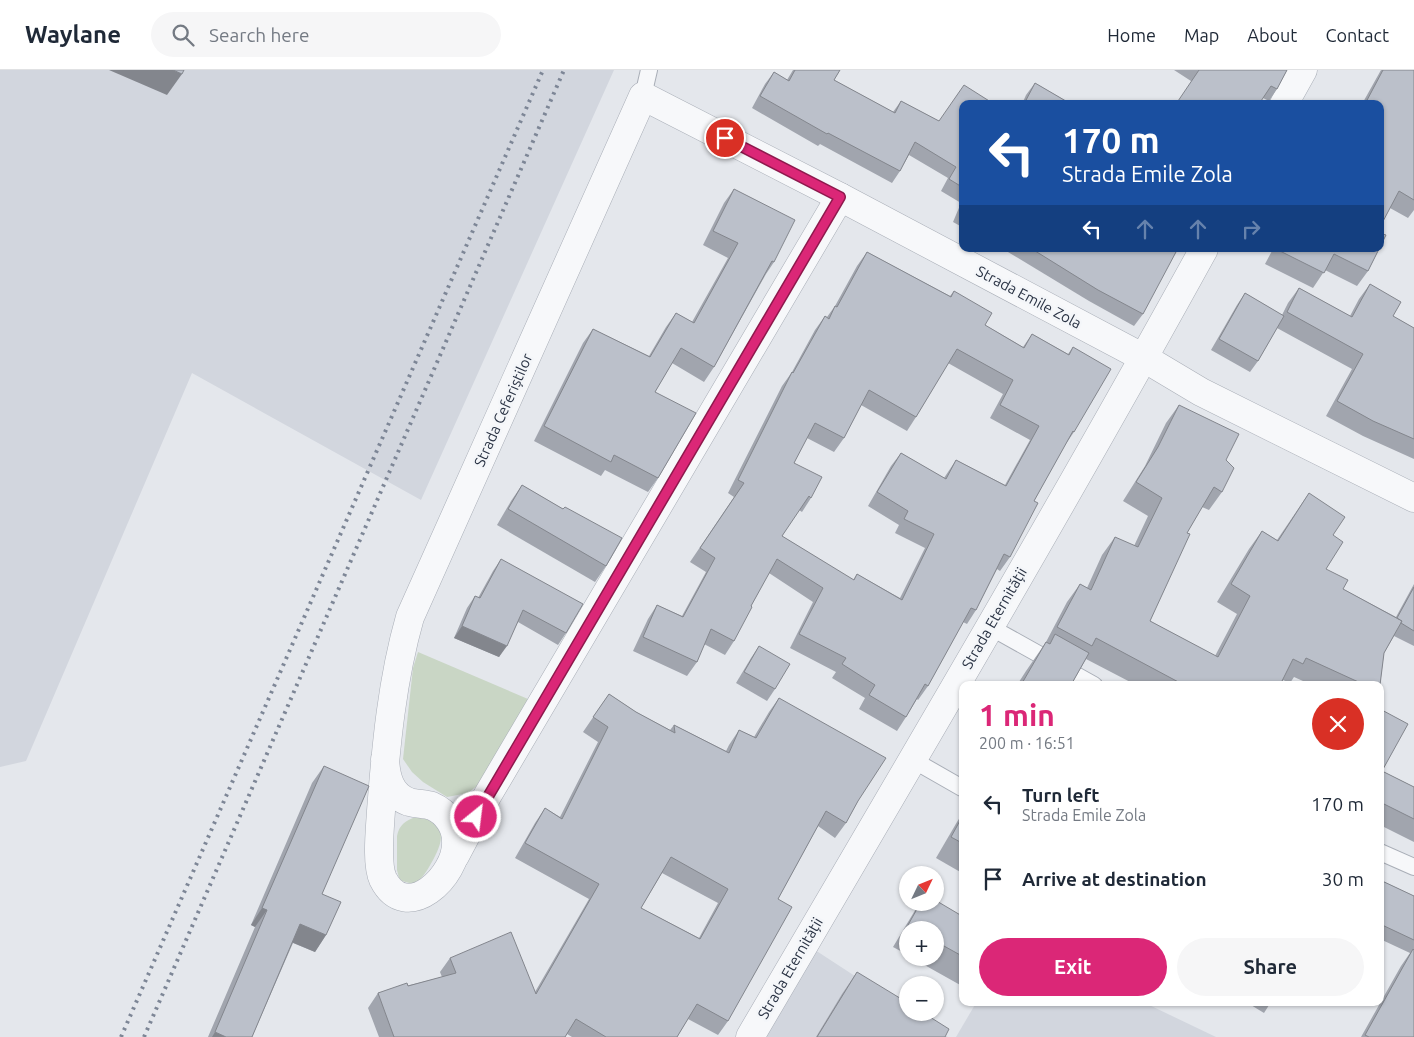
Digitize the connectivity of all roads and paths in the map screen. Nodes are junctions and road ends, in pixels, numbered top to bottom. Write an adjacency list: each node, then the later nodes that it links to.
1 (648, 70): 3 (lane, Strada Ceferiștilor)
2 (1303, 70): 4 (street)
3 (643, 96): 5 (street, Strada Emile Zola); 11 (street, Strada Ceferiștilor)
4 (1286, 100)
5 (840, 197): 7 (street, Strada Emile Zola); 14 (street)
6 (1202, 252): 7 (street, Strada Eternității)
7 (1144, 358): 8 (street, Strada Emile Zola); 9 (street, Strada Eternității)
8 (1414, 498)
9 (990, 627): 10 (lane); 12 (street, Strada Eternității)
10 (1087, 681)
11 (385, 759): 15 (street, Strada Ceferiștilor); 16 (street, Strada Ceferiștilor)
12 (913, 760): 13 (lane); 20 (street, Strada Eternității)
13 (959, 786)
14 (483, 803): 15 (street); 18 (street)
15 (427, 806): 16 (street); 18 (street, Strada Ceferiștilor)
16 (379, 836): 18 (street, Strada Ceferiștilor)
17 (1384, 854): 19 (lane)
18 (454, 858)
19 (1414, 867)
20 (750, 1037)

